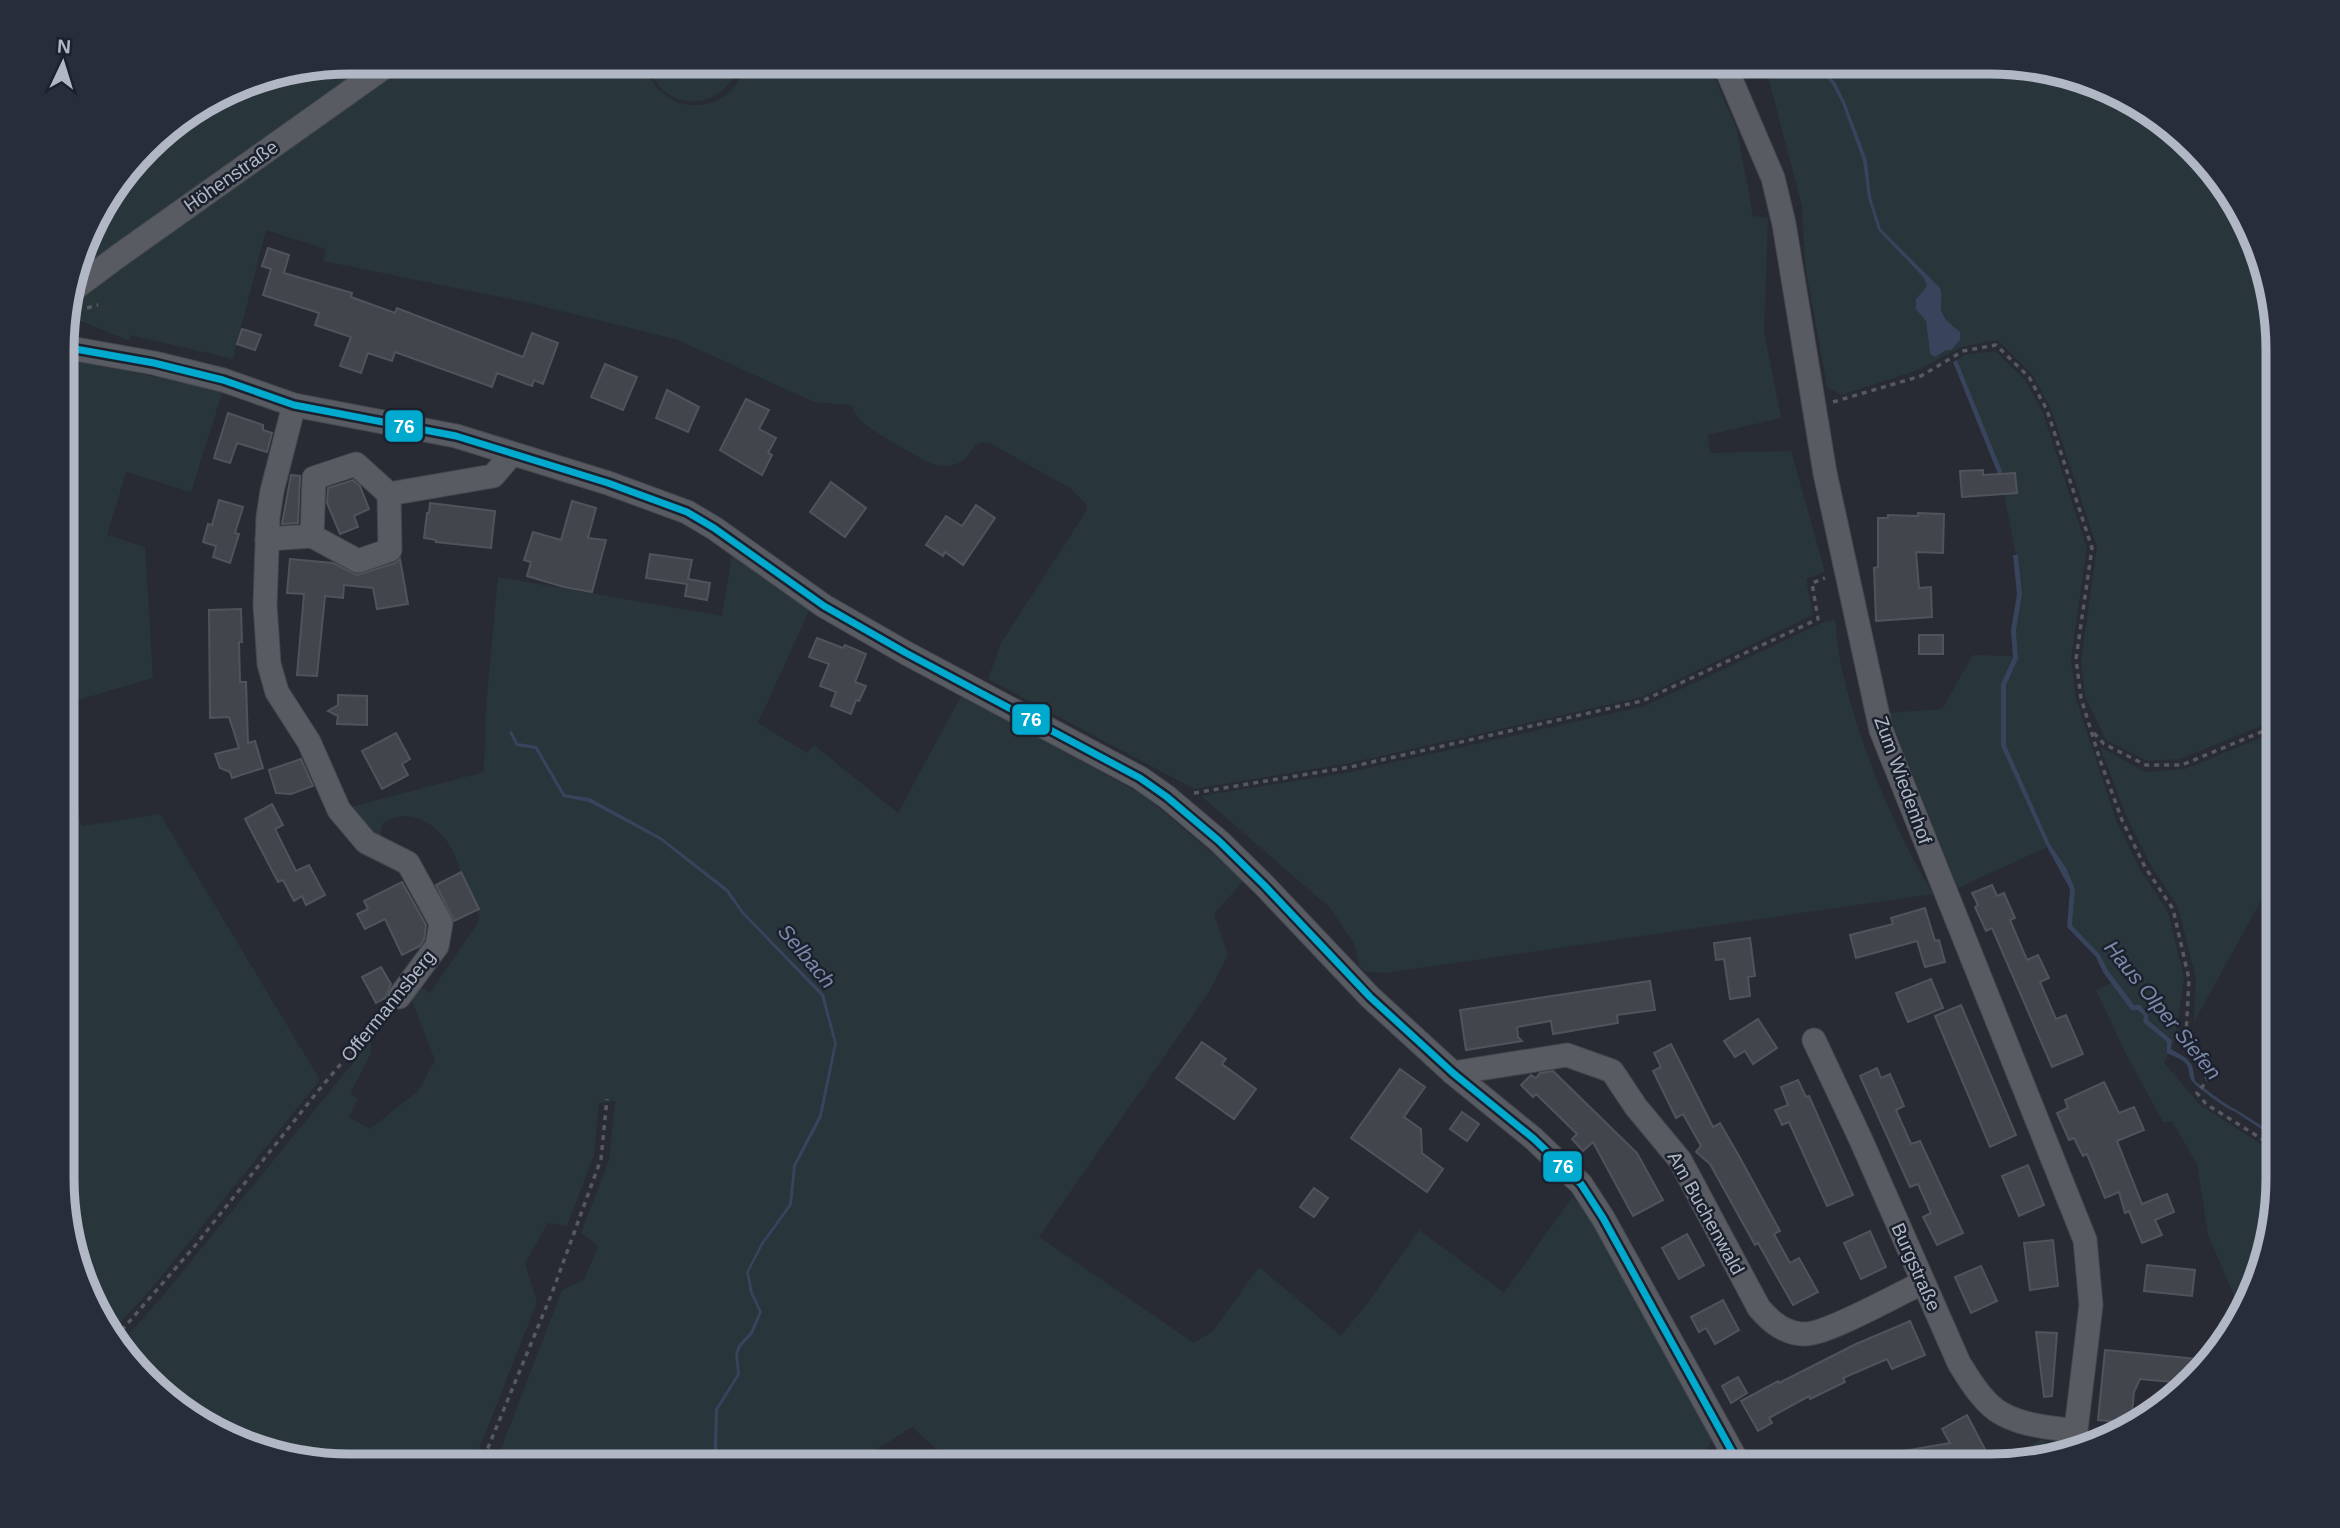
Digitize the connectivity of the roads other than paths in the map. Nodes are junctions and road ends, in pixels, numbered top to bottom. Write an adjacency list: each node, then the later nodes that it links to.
1 (375, 74): 3 (street, Höhenstraße)
2 (1729, 74): 14 (street, Zum Wiedenhof)
3 (82, 283)
4 (74, 349): 5 (street)
5 (294, 405): 6 (street); 9 (street, Offermannsberg)
6 (512, 454): 7 (street); 12 (street)
7 (389, 494): 8 (street); 8 (street)
8 (312, 536): 9 (street)
9 (267, 539): 10 (street, Offermannsberg)
10 (399, 997)
11 (1814, 1040): 13 (street, Burgstraße)
12 (1453, 1073): 13 (street, Am Buchenwald); 15 (street)
13 (1922, 1283): 14 (street, Burgstraße)
14 (2075, 1438)
15 (1733, 1454)

